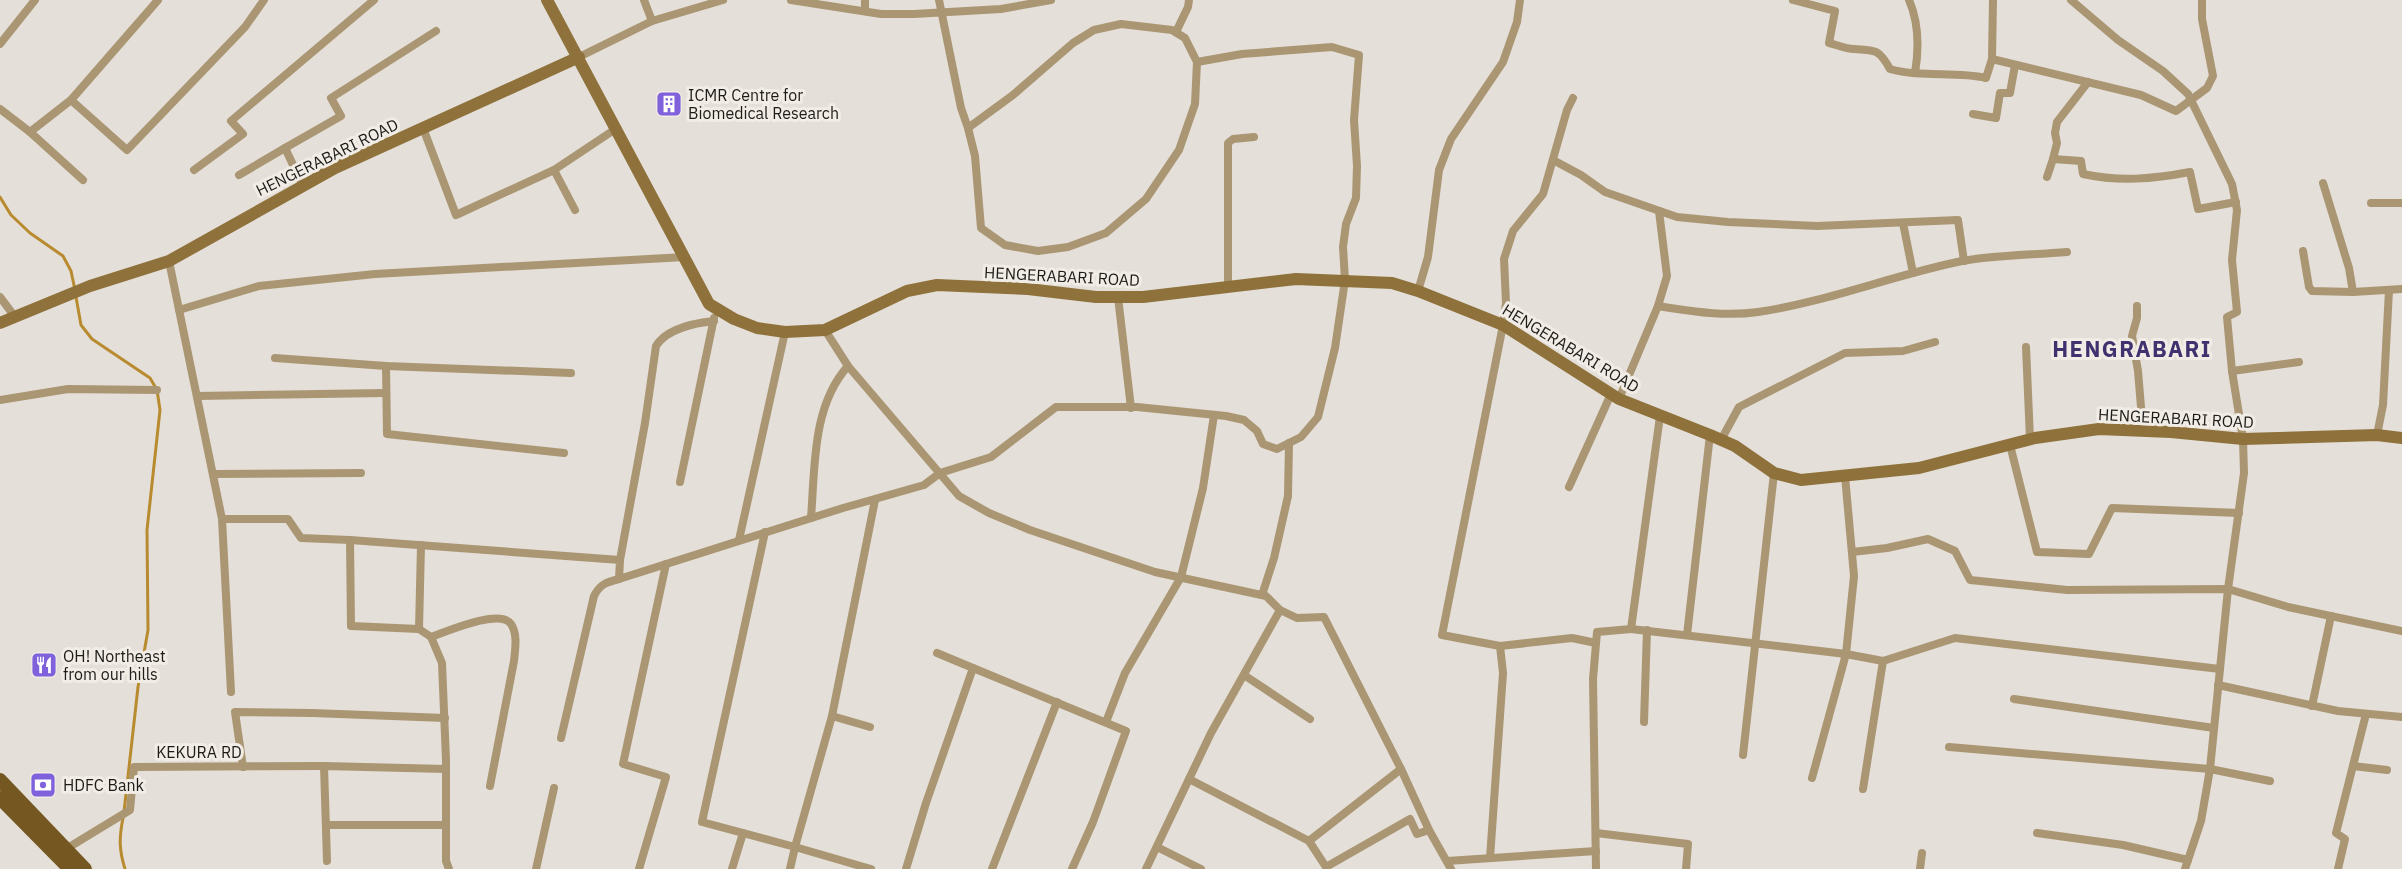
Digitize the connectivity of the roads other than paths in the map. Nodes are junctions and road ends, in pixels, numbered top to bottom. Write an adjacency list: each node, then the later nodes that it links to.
1 (36, 0): 24 (street)
2 (158, 0): 32 (street)
3 (264, 0): 32 (street)
4 (374, 0): 44 (street)
5 (547, 0): 25 (main road, HENGERABARI ROAD)
6 (644, 0): 21 (street)
7 (723, 0): 21 (street)
8 (791, 0): 19 (street)
9 (865, 0): 19 (street)
10 (939, 0): 20 (street)
11 (1051, 0): 20 (street)
12 (1189, 0): 23 (street)
13 (1520, 0): 67 (street)
14 (1793, 0): 29 (street)
15 (1909, 0): 29 (street)
16 (1993, 0): 26 (street)
17 (2071, 0): 33 (street)
18 (2202, 0): 33 (street)
19 (865, 10): 20 (street)
20 (942, 13): 38 (street)
21 (652, 21): 25 (street)
22 (436, 31): 41 (street)
23 (1176, 32): 27 (street); 38 (street)
24 (0, 44)
25 (579, 57): 36 (main road, HENGERABARI ROAD); 37 (main road, HENGERABARI ROAD)
26 (1992, 59): 28 (street); 29 (street)
27 (1197, 62): 38 (street); 63 (street)
28 (2014, 64): 30 (street); 35 (street)
29 (1915, 73)
30 (2088, 82): 33 (street); 42 (street)
31 (1573, 98): 43 (street)
32 (71, 100): 39 (street)
33 (2191, 102): 51 (street)
34 (0, 109): 39 (street)
35 (1973, 114)
36 (423, 128): 45 (street); 50 (main road, HENGERABARI ROAD)
37 (617, 128): 45 (street); 59 (main road, HENGERABARI ROAD)
38 (968, 128)
39 (30, 132): 48 (street)
40 (1254, 137): 64 (street)
41 (285, 147): 46 (street); 50 (street)
42 (2053, 159): 47 (street); 51 (street)
43 (1553, 160): 55 (street); 77 (street)
44 (194, 170)
45 (554, 170): 54 (street)
46 (239, 175)
47 (2047, 177)
48 (82, 180)
49 (2323, 183): 68 (street)
50 (303, 186): 60 (main road, HENGERABARI ROAD)
51 (2236, 202): 86 (street)
52 (2371, 203): 53 (street)
53 (2402, 203)
54 (575, 210)
55 (1659, 211): 56 (street); 71 (street)
56 (1903, 223): 61 (street); 62 (street)
57 (2302, 251): 68 (street)
58 (2067, 252): 61 (street)
59 (685, 257): 73 (street); 74 (main road, HENGERABARI ROAD)
60 (169, 261): 73 (street); 75 (main road, HENGERABARI ROAD)
61 (1964, 261): 62 (street)
62 (1913, 273): 71 (street)
63 (1345, 280): 64 (main road, HENGERABARI ROAD); 67 (main road, HENGERABARI ROAD); 102 (street)
64 (1228, 287): 70 (main road, HENGERABARI ROAD)
65 (2402, 289): 66 (street)
66 (2389, 290): 68 (street); 97 (street)
67 (1418, 291): 77 (main road, HENGERABARI ROAD)
68 (2353, 292)
69 (0, 297): 75 (street)
70 (1118, 297): 78 (main road, HENGERABARI ROAD); 93 (street)
71 (1658, 306): 91 (street)
72 (2137, 306): 96 (street)
73 (179, 310): 90 (street)
74 (715, 315): 79 (main road, HENGERABARI ROAD); 110 (street); 121 (street)
75 (15, 317): 76 (main road, HENGERABARI ROAD)
76 (0, 323)
77 (1503, 325): 91 (main road, HENGERABARI ROAD); 137 (street)
78 (825, 330): 79 (main road, HENGERABARI ROAD); 85 (street)
79 (785, 332): 118 (street)
80 (1935, 342): 98 (street)
81 (2026, 347): 101 (street)
82 (275, 358): 84 (street)
83 (2299, 362): 86 (street)
84 (386, 366): 87 (street); 89 (street)
85 (848, 366): 106 (street); 114 (street)
86 (2232, 371): 99 (street)
87 (571, 374)
88 (157, 390): 92 (street)
89 (385, 393): 90 (street); 104 (street)
90 (197, 396): 108 (street)
91 (1615, 397): 95 (main road, HENGERABARI ROAD); 111 (street)
92 (0, 400)
93 (1131, 408): 94 (street); 106 (street)
94 (1214, 415): 102 (street); 123 (street)
95 (1660, 416): 98 (main road, HENGERABARI ROAD); 129 (street)
96 (2143, 431): 99 (main road, HENGERABARI ROAD); 101 (main road, HENGERABARI ROAD)
97 (2377, 435): 99 (main road, HENGERABARI ROAD); 100 (main road, HENGERABARI ROAD)
98 (1715, 437): 107 (main road, HENGERABARI ROAD); 133 (street)
99 (2243, 438): 113 (street)
100 (2402, 438)
101 (2030, 439): 103 (main road, HENGERABARI ROAD)
102 (1289, 443): 126 (street)
103 (2010, 445): 109 (main road, HENGERABARI ROAD); 113 (street)
104 (564, 453)
105 (361, 473): 108 (street)
106 (940, 473): 112 (street); 123 (street)
107 (1774, 473): 109 (main road, HENGERABARI ROAD); 136 (street)
108 (213, 474): 115 (street)
109 (1845, 476): 120 (street)
110 (680, 482)
111 (1569, 487)
112 (875, 500): 114 (street); 150 (street)
113 (2239, 513): 125 (street)
114 (811, 518): 116 (street)
115 (222, 519): 117 (street); 145 (street)
116 (765, 532): 118 (street); 179 (street)
117 (350, 540): 119 (street); 130 (street)
118 (740, 540): 122 (street)
119 (422, 545): 121 (street); 130 (street)
120 (1852, 552): 125 (street); 139 (street)
121 (620, 560): 124 (street)
122 (666, 564): 124 (street); 196 (street)
123 (1180, 577): 126 (street); 154 (street)
124 (619, 579): 158 (street)
125 (2228, 589): 128 (street); 142 (street)
126 (1262, 596): 127 (street)
127 (1280, 610): 143 (street); 165 (street)
128 (2331, 616): 132 (street); 148 (street)
129 (1631, 628): 131 (street); 135 (street)
130 (420, 629): 134 (street)
131 (1647, 630): 133 (street); 155 (street)
132 (2402, 631)
133 (1687, 635): 136 (street)
134 (431, 637): 152 (street); 172 (street)
135 (1596, 643): 137 (street); 180 (street)
136 (1754, 643): 139 (street); 160 (street)
137 (1500, 646): 188 (street)
138 (937, 653): 141 (street)
139 (1846, 654): 140 (street); 168 (street)
140 (1883, 661): 142 (street); 174 (street)
141 (973, 668): 147 (street); 200 (street)
142 (2220, 669): 144 (street)
143 (1244, 675): 153 (street); 169 (street)
144 (2218, 685): 148 (street); 157 (street)
145 (231, 692)
146 (2014, 699): 157 (street)
147 (1058, 702): 154 (street); 201 (street)
148 (2312, 706): 149 (street)
149 (2366, 714): 151 (street); 162 (street)
150 (832, 716): 156 (street); 183 (street)
151 (2402, 717)
152 (445, 718): 163 (street); 164 (street)
153 (1310, 719)
154 (1106, 722): 202 (street)
155 (1644, 722)
156 (870, 727)
157 (2214, 728): 166 (street)
158 (561, 738)
159 (1948, 747): 166 (street)
160 (1743, 755)
161 (324, 766): 163 (street, KEKURA RD); 164 (street, KEKURA RD); 176 (street)
162 (2353, 766): 167 (street); 208 (street)
163 (243, 767): 185 (street, KEKURA RD)
164 (446, 769): 177 (street)
165 (1401, 769): 178 (street); 182 (street)
166 (2210, 769): 171 (street); 191 (street)
167 (2387, 770)
168 (1812, 778)
169 (1189, 779): 182 (street); 184 (street)
170 (0, 780): 185 (main road)
171 (2270, 781)
172 (490, 786)
173 (554, 788): 195 (street)
174 (1863, 789)
175 (0, 798): 192 (main road)
176 (326, 825): 177 (street); 189 (street)
177 (446, 825): 194 (street)
178 (1429, 830): 182 (street); 190 (street)
179 (743, 833): 183 (street); 197 (street)
180 (1596, 833): 186 (street); 206 (street)
181 (2037, 833): 191 (street)
182 (1309, 841)
183 (795, 847): 198 (street); 199 (street)
184 (1157, 847): 203 (street); 204 (street)
185 (66, 849): 193 (main road)
186 (1596, 851): 188 (street); 205 (street)
187 (1922, 853): 207 (street)
188 (1490, 858): 190 (street)
189 (327, 861)
190 (1449, 865)
191 (2187, 865)
192 (70, 869)
193 (85, 869)
194 (449, 869)
195 (536, 869)
196 (639, 869)
197 (732, 869)
198 (790, 869)
199 (871, 869)
200 (906, 869)
201 (992, 869)
202 (1072, 869)
203 (1146, 869)
204 (1201, 869)
205 (1596, 869)
206 (1686, 869)
207 (1920, 869)
208 (2338, 869)

